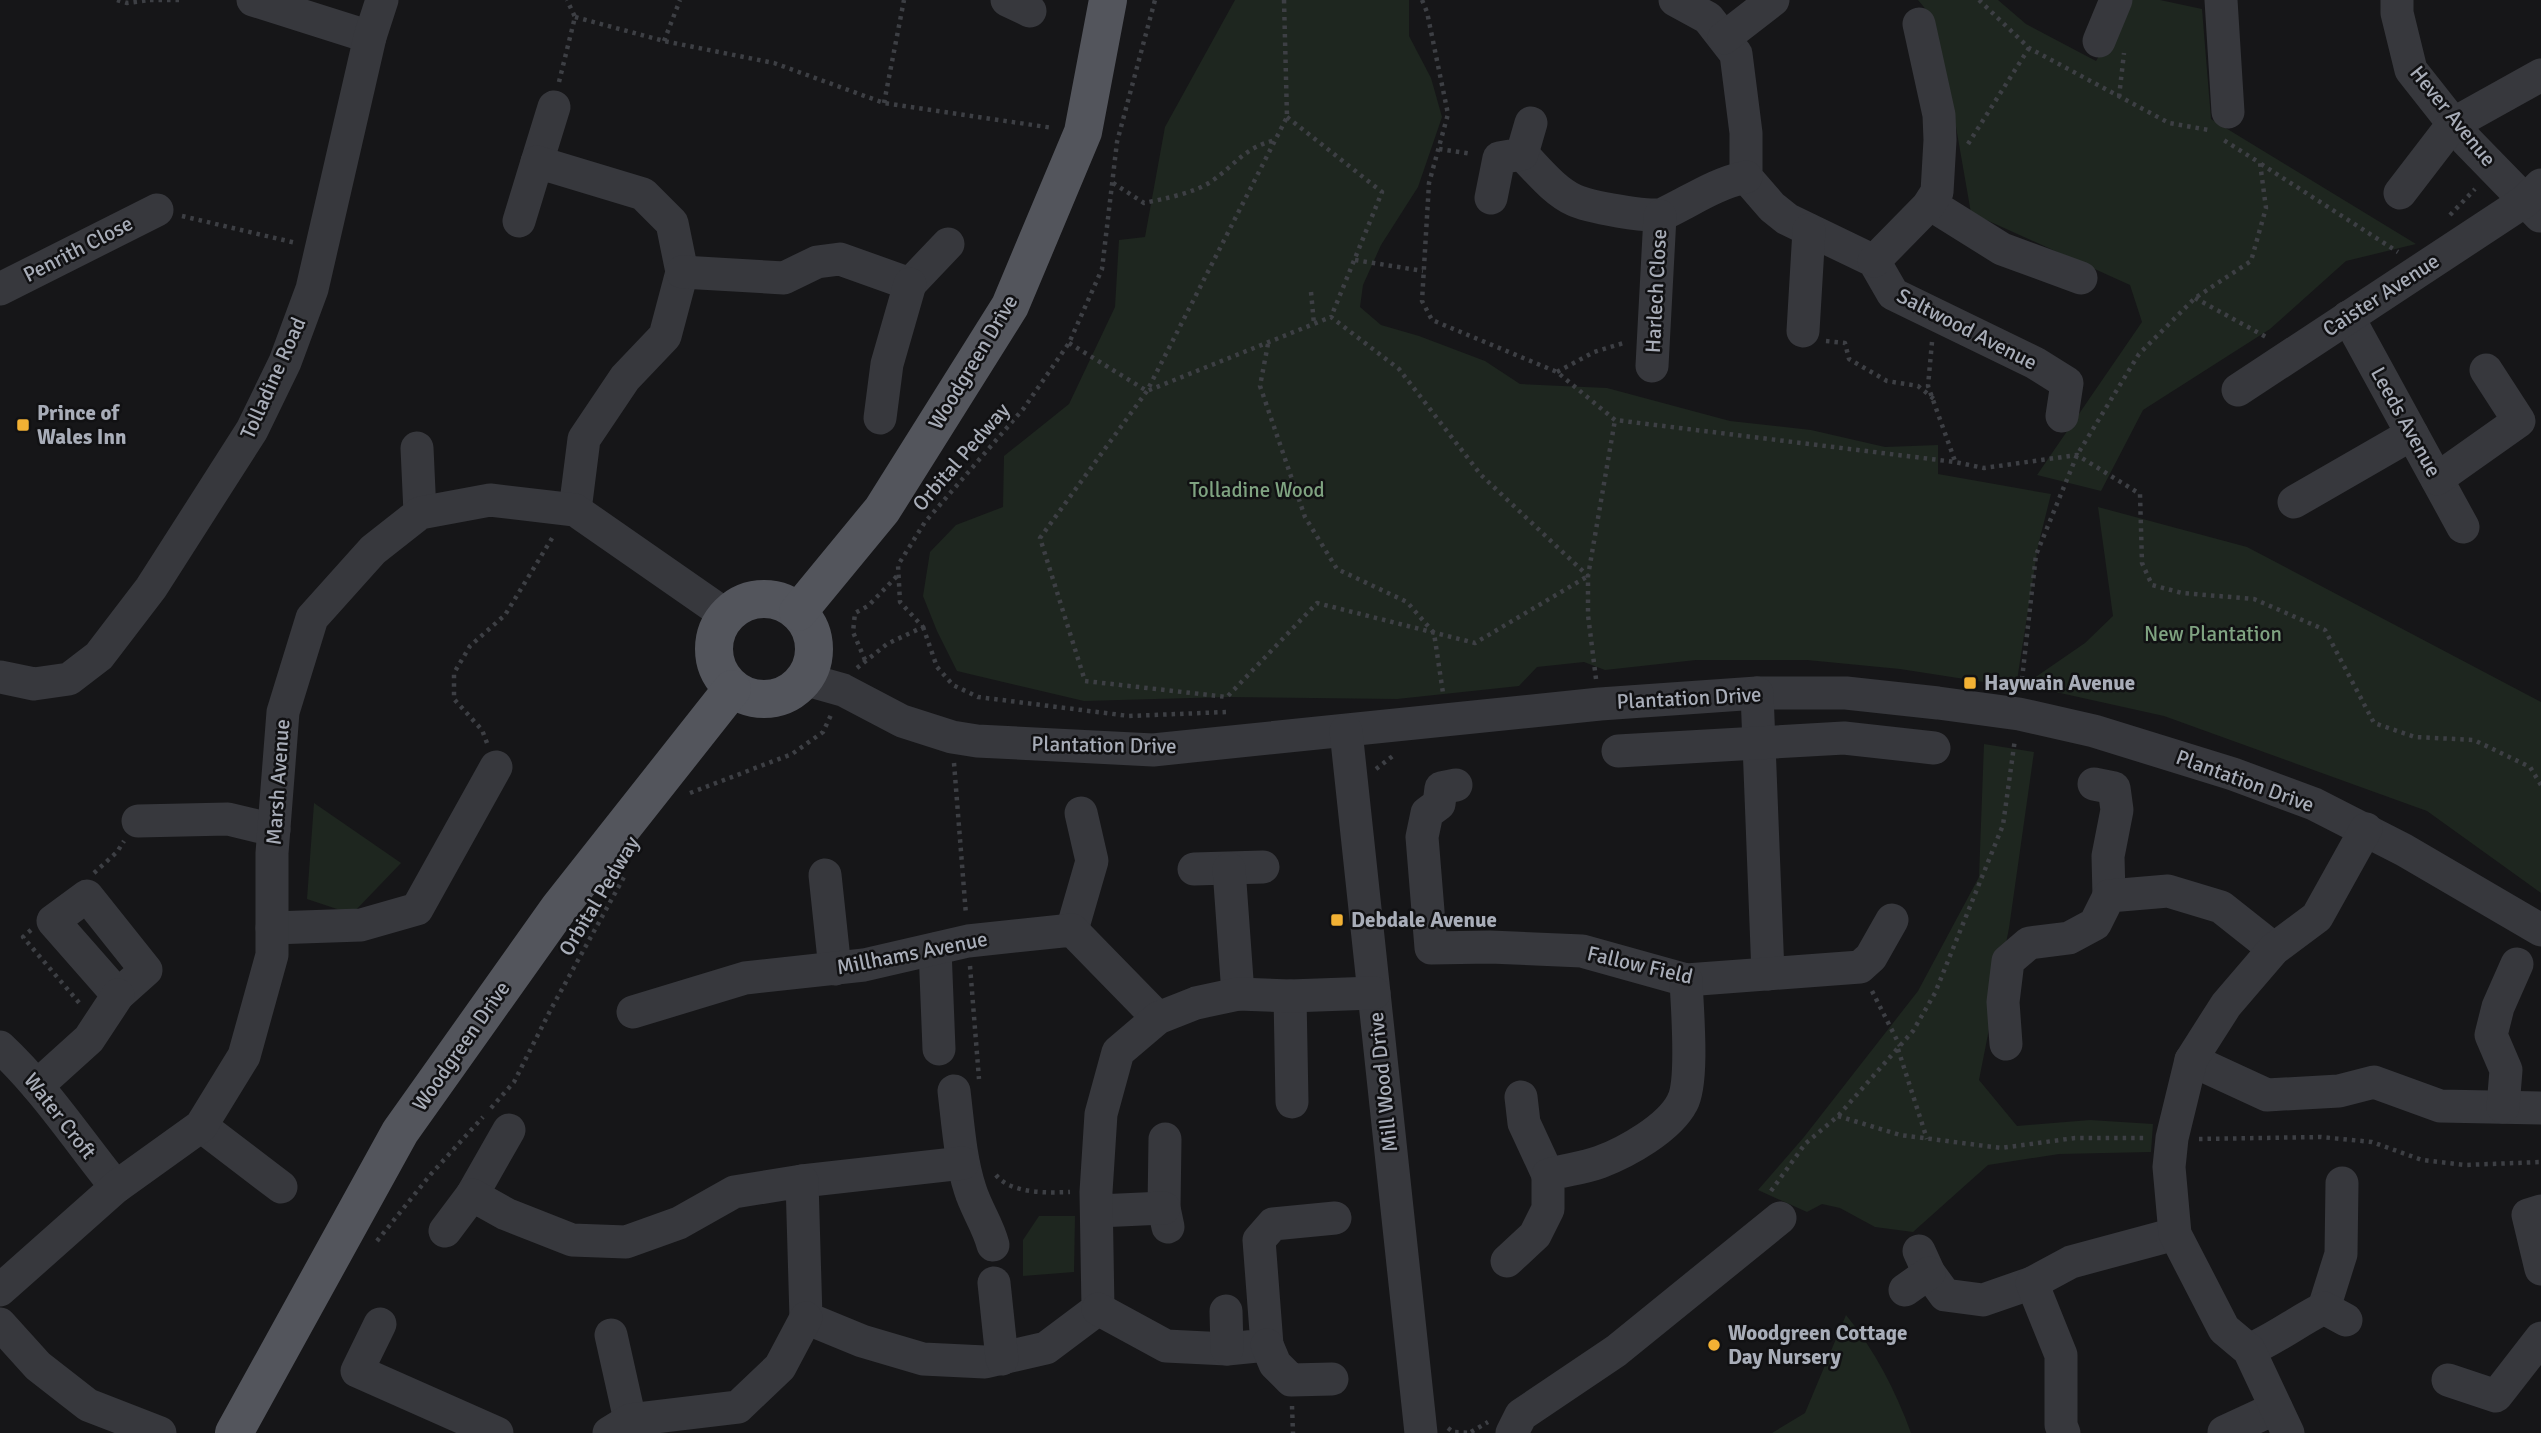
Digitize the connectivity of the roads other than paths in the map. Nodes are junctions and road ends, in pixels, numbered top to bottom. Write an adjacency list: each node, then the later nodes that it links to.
1 (253, 0): 10 (street)
2 (382, 0): 10 (street, Tolladine Road)
3 (1108, 0): 47 (main road, Woodgreen Drive)
4 (1675, 0): 11 (street)
5 (1773, 0): 11 (street)
6 (2116, 0): 12 (street)
7 (2221, 0): 15 (street)
8 (2397, 0): 16 (street, Hever Avenue)
9 (1919, 24): 21 (street)
10 (370, 37): 49 (street, Tolladine Road)
11 (1724, 38): 18 (street)
12 (2099, 41)
13 (2541, 75): 16 (street)
14 (554, 107): 17 (street)
15 (2228, 112)
16 (2454, 124): 19 (street); 22 (street, Hever Avenue)
17 (537, 162): 25 (street); 29 (street)
18 (1746, 177): 24 (street); 26 (street)
19 (2400, 193)
20 (1491, 198): 24 (street)
21 (1933, 198): 28 (street); 30 (street)
22 (2536, 201): 33 (street, Caister Avenue)
23 (157, 210): 32 (street, Penrith Close)
24 (1660, 216): 35 (street, Harlech Close)
25 (519, 221)
26 (1810, 230): 28 (street); 34 (street)
27 (948, 244): 31 (street)
28 (1874, 261): 38 (street, Saltwood Avenue)
29 (682, 272): 31 (street); 44 (street)
30 (2081, 278)
31 (910, 284): 39 (street)
32 (0, 289)
33 (2348, 317): 37 (street, Caister Avenue); 40 (street, Leeds Avenue)
34 (1815, 329)
35 (1653, 350)
36 (2486, 370): 42 (street)
37 (2238, 390)
38 (2062, 416)
39 (880, 418)
40 (2412, 434): 42 (street, Leeds Avenue); 43 (street)
41 (416, 448): 45 (street)
42 (2437, 479): 46 (street, Leeds Avenue)
43 (2294, 502)
44 (575, 510): 45 (street, Marsh Avenue); 48 (street, Marsh Avenue)
45 (420, 513): 63 (street, Marsh Avenue)
46 (2463, 527)
47 (798, 612): 48 (main road); 50 (main road)
48 (726, 615): 51 (main road)
49 (0, 677)
50 (804, 679): 51 (main road); 53 (street, Plantation Drive)
51 (732, 689): 138 (main road, Woodgreen Drive)
52 (1757, 693): 53 (street, Plantation Drive); 54 (street); 62 (street, Plantation Drive)
53 (1346, 731): 79 (street, Mill Wood Drive)
54 (1759, 742): 55 (street); 56 (street); 77 (street)
55 (1934, 748)
56 (1618, 751)
57 (496, 766): 70 (street)
58 (2094, 784): 68 (street)
59 (1456, 785): 78 (street, Fallow Field)
60 (1081, 813): 72 (street)
61 (138, 821): 63 (street)
62 (2366, 829): 71 (street, Plantation Drive); 73 (street)
63 (274, 830): 70 (street, Marsh Avenue)
64 (1263, 867): 66 (street)
65 (1194, 869): 66 (street)
66 (1230, 869): 80 (street)
67 (825, 875): 76 (street)
68 (2102, 910): 73 (street); 85 (street)
69 (1892, 920): 77 (street, Fallow Field)
70 (272, 929): 95 (street, Marsh Avenue)
71 (2541, 929)
72 (1072, 930): 74 (street, Millhams Avenue); 84 (street)
73 (2274, 948): 88 (street)
74 (935, 949): 76 (street, Millhams Avenue); 87 (street)
75 (2517, 964): 93 (street)
76 (835, 969): 83 (street, Millhams Avenue)
77 (1769, 974): 78 (street, Fallow Field)
78 (1686, 980): 99 (street)
79 (1374, 993): 82 (street); 135 (street, Mill Wood Drive)
80 (1238, 994): 82 (street); 84 (street)
81 (118, 995): 89 (street)
82 (1290, 996): 92 (street)
83 (633, 1012)
84 (1158, 1018): 105 (street)
85 (2006, 1044)
86 (0, 1047): 89 (street, Water Croft)
87 (939, 1049)
88 (2191, 1060): 93 (street); 110 (street)
89 (37, 1086): 102 (street, Water Croft)
90 (967, 1092): 98 (street)
91 (1521, 1097): 99 (street)
92 (1292, 1102)
93 (2503, 1107): 94 (street)
94 (2541, 1108)
95 (201, 1126): 102 (street, Marsh Avenue); 103 (street)
96 (509, 1130): 104 (street)
97 (1166, 1139): 105 (street)
98 (978, 1167): 100 (street); 111 (street)
99 (1548, 1175): 112 (street)
100 (802, 1181): 104 (street); 120 (street)
101 (2342, 1183): 127 (street)
102 (116, 1187): 117 (street, Marsh Avenue)
103 (281, 1187)
104 (472, 1195): 109 (street)
105 (1097, 1202): 118 (street)
106 (1771, 1209): 134 (street)
107 (2541, 1211): 113 (street)
108 (1335, 1218): 125 (street)
109 (445, 1231)
110 (2175, 1234): 116 (street); 127 (street)
111 (993, 1245)
112 (1507, 1261)
113 (2541, 1269)
114 (1918, 1271): 116 (street)
115 (994, 1283): 128 (street)
116 (2032, 1283): 141 (street)
117 (0, 1290)
118 (1098, 1309): 126 (street); 128 (street)
119 (1226, 1311): 126 (street)
120 (806, 1318): 128 (street); 133 (street)
121 (0, 1324): 137 (street)
122 (380, 1324): 139 (street)
123 (611, 1335): 133 (street)
124 (2538, 1341): 130 (street)
125 (1267, 1345): 126 (street); 129 (street)
126 (1227, 1349)
127 (2249, 1350): 132 (street)
128 (1002, 1359)
129 (1332, 1379)
130 (2448, 1380)
131 (1580, 1402): 140 (street)
132 (2282, 1421): 136 (street)
133 (620, 1427)
134 (1500, 1427)
135 (1433, 1429)
136 (2224, 1432)
137 (160, 1433)
138 (234, 1433)
139 (496, 1433)
140 (1520, 1433)
141 (2064, 1433)

